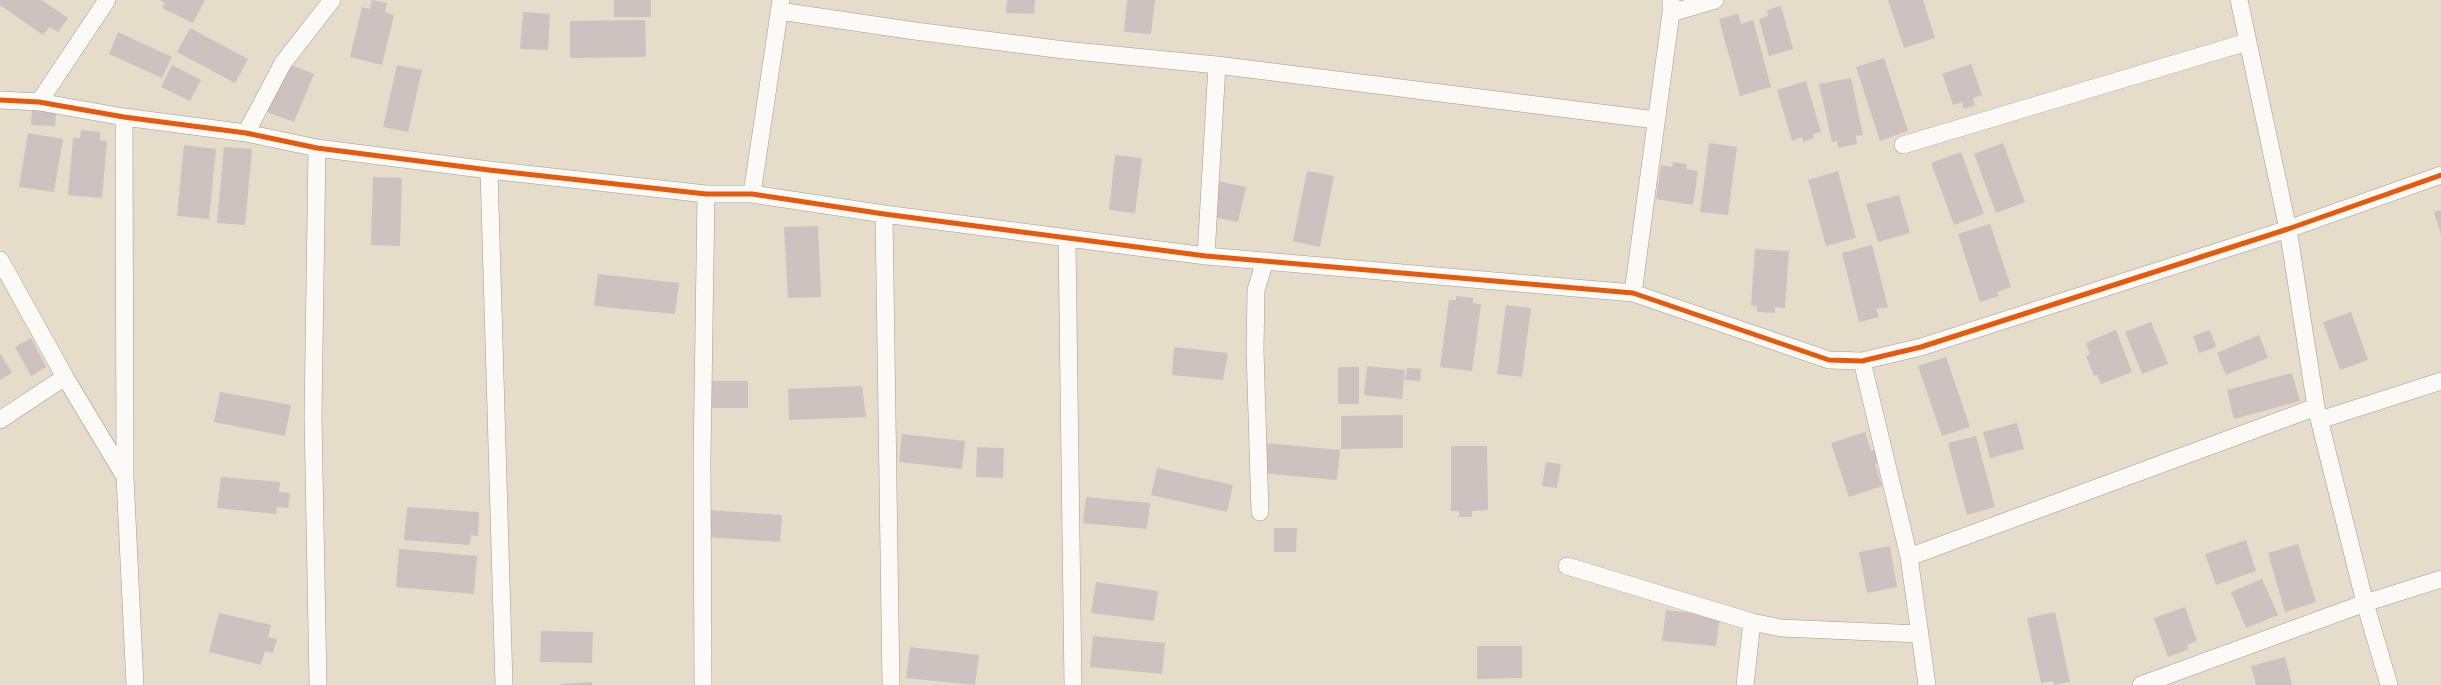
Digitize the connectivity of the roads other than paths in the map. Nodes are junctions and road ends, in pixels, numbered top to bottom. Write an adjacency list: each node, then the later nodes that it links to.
1 (107, 0): 10 (street)
2 (332, 0): 13 (street)
3 (1715, 0): 6 (street)
4 (2239, 0): 7 (street)
5 (780, 5): 8 (street); 19 (street)
6 (1671, 7): 12 (street)
7 (2246, 42): 14 (street); 21 (street)
8 (1217, 65): 12 (street); 23 (street)
9 (0, 100): 10 (street)
10 (39, 102): 11 (street)
11 (124, 117): 13 (street); 32 (street)
12 (1656, 120): 26 (street)
13 (246, 133): 15 (street)
14 (1903, 145)
15 (317, 148): 16 (street); 41 (street)
16 (489, 170): 18 (street); 42 (street)
17 (2441, 175): 21 (street)
18 (706, 194): 19 (street); 43 (street)
19 (752, 194): 20 (street)
20 (884, 214): 22 (street); 44 (street)
21 (2288, 229): 27 (street); 30 (street)
22 (1067, 239): 23 (street); 45 (street)
23 (1206, 256): 25 (street)
24 (0, 260): 28 (street)
25 (1265, 262): 26 (street); 33 (street)
26 (1633, 293): 27 (street)
27 (1862, 361): 34 (street)
28 (65, 377): 31 (street); 32 (street)
29 (2441, 381): 30 (street)
30 (2318, 413): 34 (street); 37 (street)
31 (0, 420)
32 (125, 477): 40 (street)
33 (1260, 512)
34 (1909, 557): 39 (street)
35 (1567, 566): 38 (street)
36 (2441, 579): 37 (street)
37 (2365, 603): 48 (street); 49 (street)
38 (1752, 622): 39 (street); 46 (street)
39 (1920, 634): 47 (street)
40 (135, 685)
41 (318, 685)
42 (504, 685)
43 (703, 685)
44 (891, 685)
45 (1073, 685)
46 (1745, 685)
47 (1927, 685)
48 (2141, 685)
49 (2389, 685)

